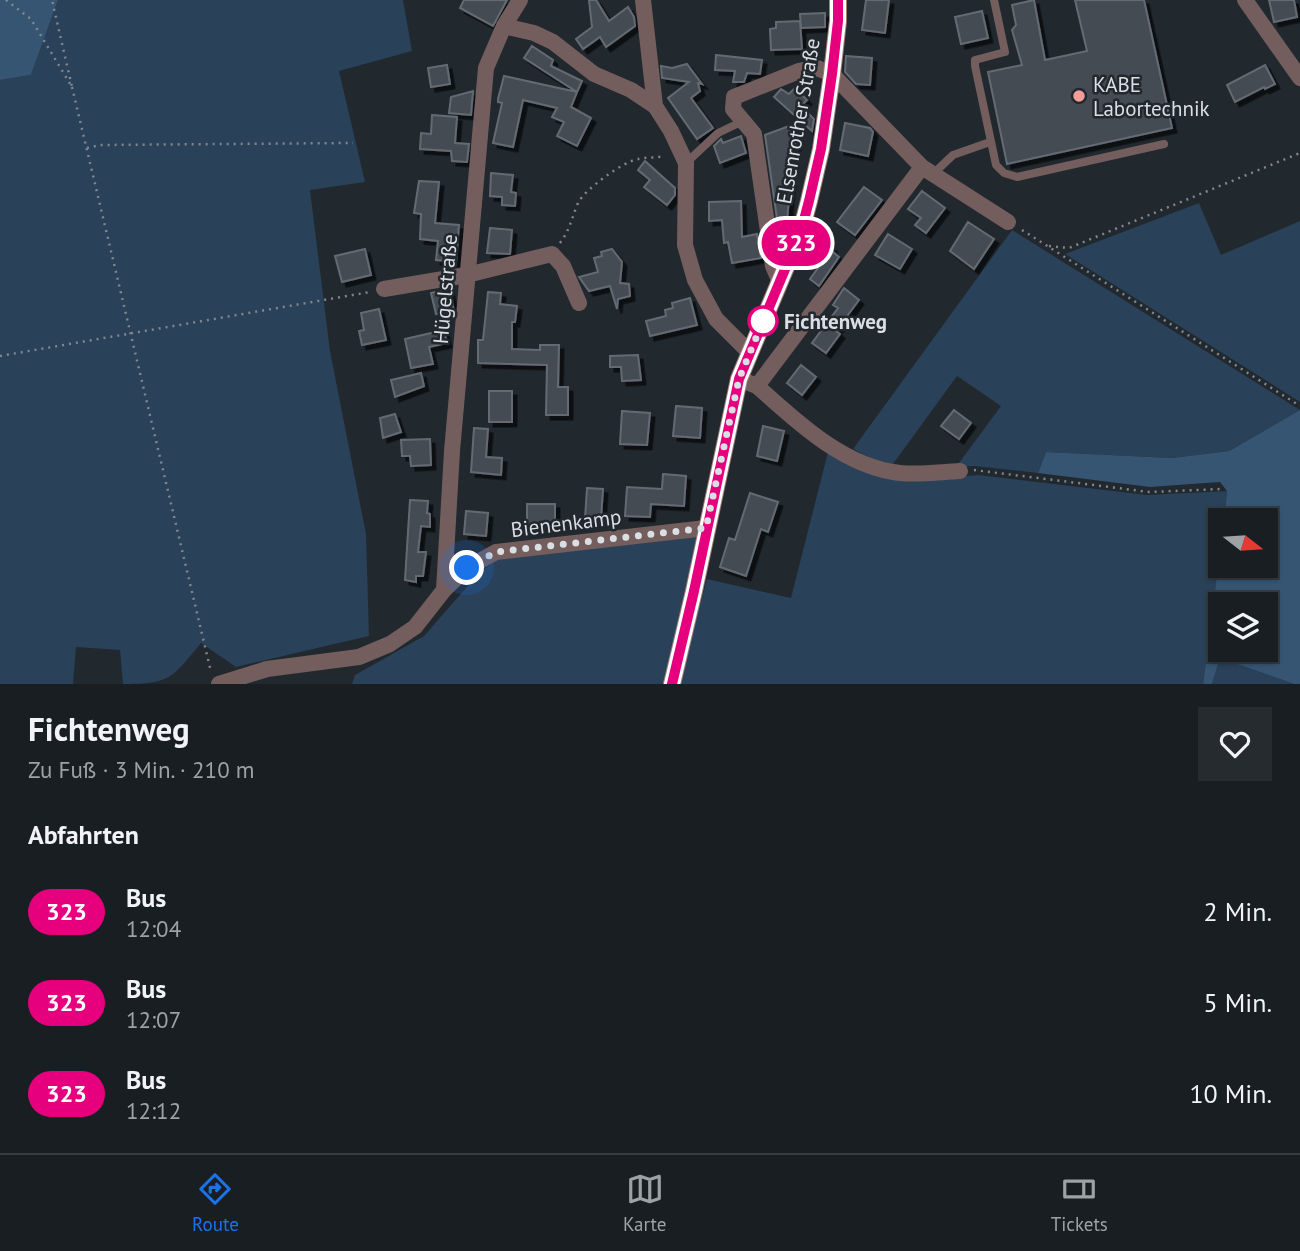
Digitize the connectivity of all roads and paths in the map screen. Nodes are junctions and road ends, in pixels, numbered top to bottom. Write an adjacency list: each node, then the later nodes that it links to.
1 (6, 0): 11 (path)
2 (52, 0): 11 (path)
3 (520, 0): 8 (street, Hügelstraße)
4 (643, 0): 12 (street)
5 (838, 0): 9 (street, Elsenrother Straße)
6 (993, 0): 14 (lane)
7 (1245, 0): 10 (street)
8 (504, 26): 12 (street); 24 (street, Hügelstraße)
9 (832, 74): 13 (street); 20 (street); 25 (street, Elsenrother Straße)
10 (1300, 78)
11 (72, 87): 17 (path)
12 (655, 106): 19 (street)
13 (741, 122): 19 (lane); 25 (street)
14 (990, 142): 16 (lane); 20 (lane)
15 (353, 143): 17 (path)
16 (1164, 144)
17 (87, 148): 28 (path)
18 (1300, 153): 22 (path)
19 (684, 157): 23 (path); 29 (street)
20 (927, 170): 21 (street); 32 (street)
21 (1008, 222): 22 (path)
22 (1047, 246): 33 (path)
23 (552, 254): 24 (street); 27 (street)
24 (467, 275): 26 (street); 37 (street, Hügelstraße)
25 (780, 282): 29 (street, Elsenrother Straße)
26 (384, 289): 28 (path)
27 (579, 303)
28 (129, 334): 30 (path); 38 (path)
29 (749, 352): 31 (street, Elsenrother Straße)
30 (0, 356)
31 (739, 379): 32 (street); 36 (street, Elsenrother Straße)
32 (757, 386): 34 (street)
33 (1300, 406)
34 (960, 471): 35 (path)
35 (1221, 489)
36 (706, 528): 37 (street, Bienenkamp); 39 (street, Elsenrother Straße)
37 (444, 590): 38 (street, Bienenkamp)
38 (216, 684)
39 (672, 684)

